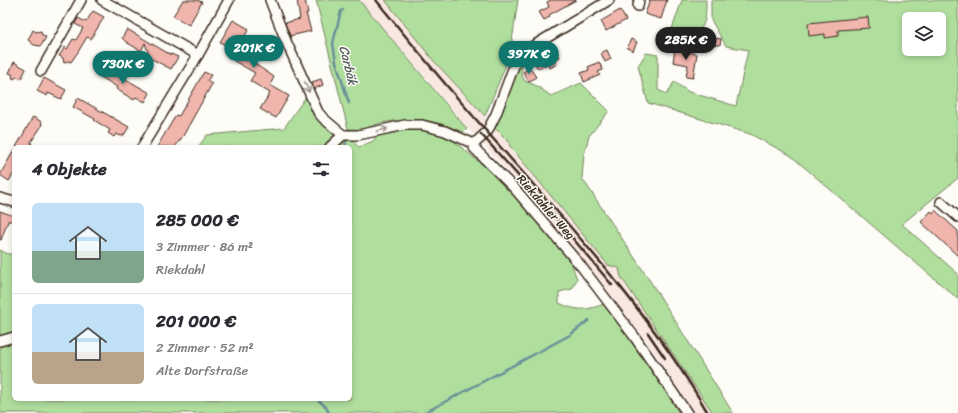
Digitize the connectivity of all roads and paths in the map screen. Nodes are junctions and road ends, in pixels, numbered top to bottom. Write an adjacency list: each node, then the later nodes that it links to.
1 (81, 0): 7 (street)
2 (102, 0): 6 (street)
3 (229, 0): 6 (street)
4 (270, 0): 8 (street, one-way to 8)
5 (609, 0): 9 (street)
6 (198, 55): 10 (street)
7 (41, 71)
8 (343, 135): 9 (street, Riekdahler Weg, one-way to 9); 11 (street)
9 (474, 144): 18 (street, Riekdahler Weg)
10 (143, 145)
11 (332, 145)
12 (0, 198): 13 (street)
13 (12, 201)
14 (941, 202): 15 (street)
15 (958, 217)
16 (12, 338): 17 (street)
17 (0, 342)
18 (687, 413)

